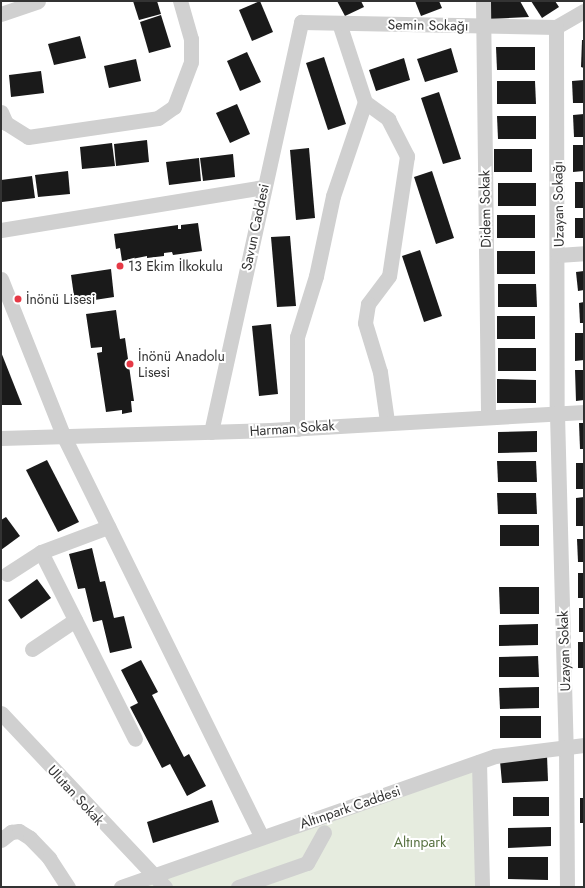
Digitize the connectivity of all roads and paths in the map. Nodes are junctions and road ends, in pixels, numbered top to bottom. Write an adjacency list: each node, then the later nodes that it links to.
1 (38, 1): 5 (street)
2 (180, 1): 11 (street)
3 (483, 1): 8 (street, Didem Sokak)
4 (584, 11): 9 (street)
5 (1, 14)
6 (301, 22): 7 (street, Semin Sokağı); 12 (street, Savun Caddesi)
7 (339, 23): 8 (street, Semin Sokağı); 10 (street)
8 (482, 26): 9 (street, Semin Sokağı); 19 (street, Didem Sokak)
9 (556, 27): 15 (street, Uzayan Sokağı)
10 (365, 102): 20 (street); 21 (street)
11 (1, 112)
12 (264, 187): 13 (street); 22 (street, Savun Caddesi)
13 (1, 230)
14 (584, 253): 15 (street)
15 (558, 255): 18 (street, Uzayan Sokağı)
16 (1, 279): 23 (street)
17 (584, 412): 18 (street, Harman Sokak)
18 (557, 414): 19 (street, Harman Sokak); 33 (street, Uzayan Sokak)
19 (488, 417): 20 (street, Harman Sokak)
20 (387, 421): 21 (street, Harman Sokak)
21 (297, 428): 22 (street, Harman Sokak)
22 (211, 432): 23 (street, Harman Sokak)
23 (64, 437): 24 (street, Harman Sokak); 25 (street)
24 (1, 438)
25 (108, 528): 26 (street); 36 (street)
26 (41, 552): 27 (street); 28 (street)
27 (7, 574)
28 (75, 620): 29 (street); 31 (street)
29 (32, 649)
30 (1, 713): 38 (street, Ulutan Sokak)
31 (135, 739)
32 (584, 745): 33 (street, Altınpark Caddesi)
33 (566, 747): 34 (street, Altınpark Caddesi); 44 (street, Uzayan Sokak)
34 (478, 762): 36 (street, Altınpark Caddesi); 43 (street)
35 (324, 832): 42 (street)
36 (262, 837): 38 (street, Altınpark Caddesi)
37 (1, 840): 39 (street)
38 (153, 876): 40 (street, Altınpark Caddesi); 41 (street, Ulutan Sokak)
39 (68, 887)
40 (121, 887)
41 (165, 887)
42 (238, 887)
43 (482, 887)
44 (567, 887)

